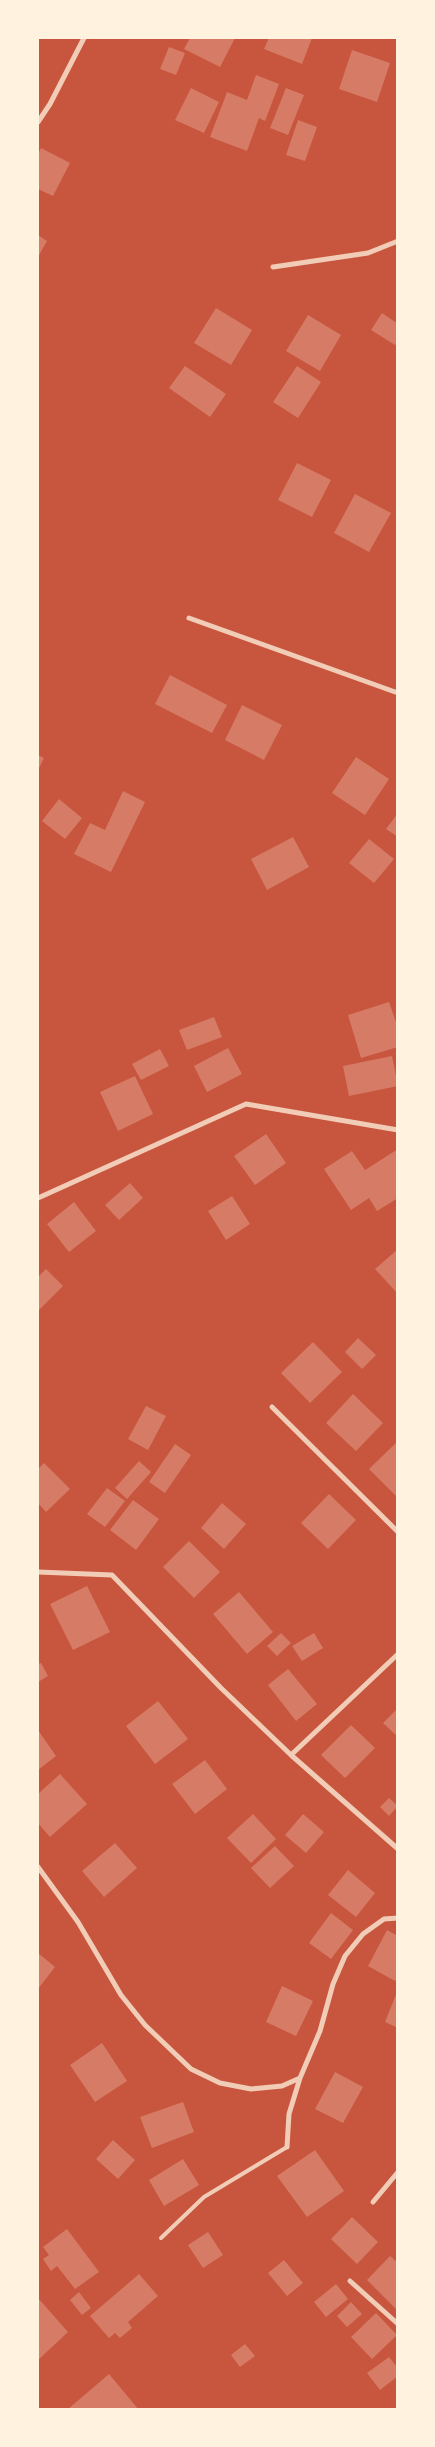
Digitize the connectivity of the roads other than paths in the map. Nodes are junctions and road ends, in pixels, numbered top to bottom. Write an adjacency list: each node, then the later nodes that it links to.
1 (84, 38): 2 (street)
2 (38, 122)
3 (398, 241): 4 (street)
4 (273, 267)
5 (189, 618): 6 (street)
6 (398, 693)
7 (398, 1130): 8 (street)
8 (38, 1198)
9 (272, 1407): 10 (street)
10 (398, 1532)
11 (38, 1572): 13 (street)
12 (398, 1654): 13 (street)
13 (291, 1755): 14 (street)
14 (398, 1849)
15 (38, 1867): 17 (street)
16 (398, 1918): 17 (street)
17 (300, 2078): 18 (street)
18 (287, 2147): 21 (lane)
19 (398, 2172): 20 (street)
20 (373, 2202)
21 (161, 2238)
22 (350, 2281): 23 (street)
23 (398, 2324)

